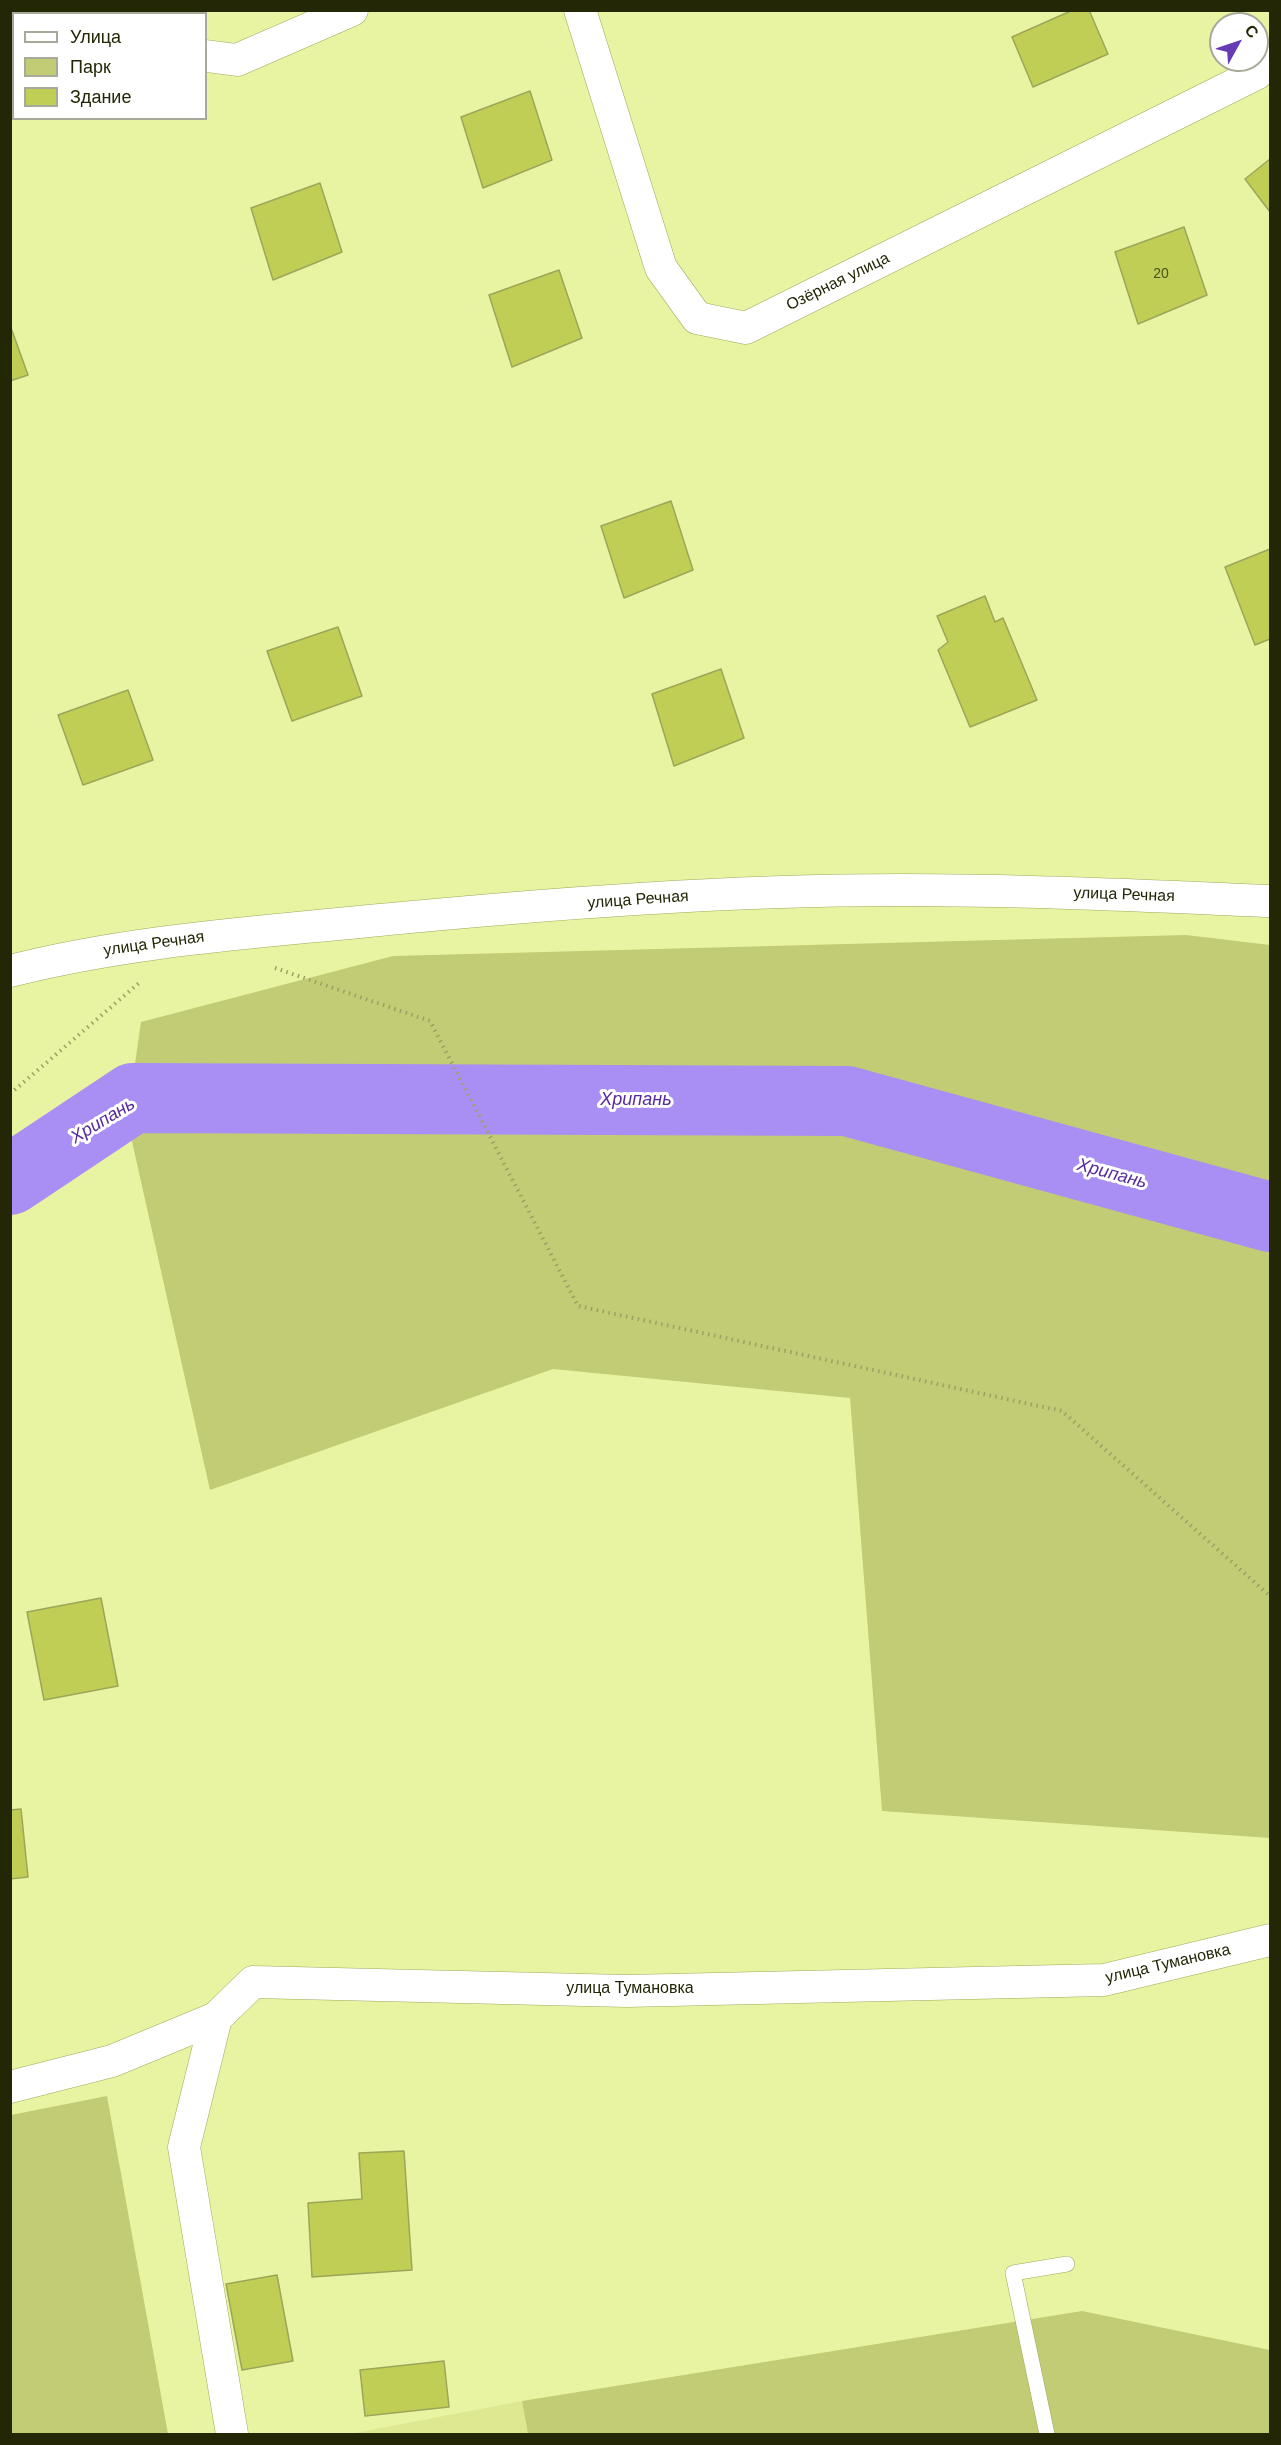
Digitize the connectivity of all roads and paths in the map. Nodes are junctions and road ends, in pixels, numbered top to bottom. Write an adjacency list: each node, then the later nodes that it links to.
1 (352, 10): 3 (street)
2 (580, 10): 4 (street, Озёрная улица)
3 (207, 56)
4 (1270, 63)
5 (1270, 901): 7 (street, улица Речная)
6 (267, 965): 10 (path)
7 (10, 971)
8 (145, 978): 9 (path)
9 (10, 1094)
10 (1270, 1596)
11 (1270, 1940): 12 (street, улица Тумановка)
12 (216, 2018): 13 (street, улица Тумановка); 15 (street)
13 (10, 2087)
14 (1067, 2264): 16 (lane)
15 (232, 2434)
16 (1047, 2434)

